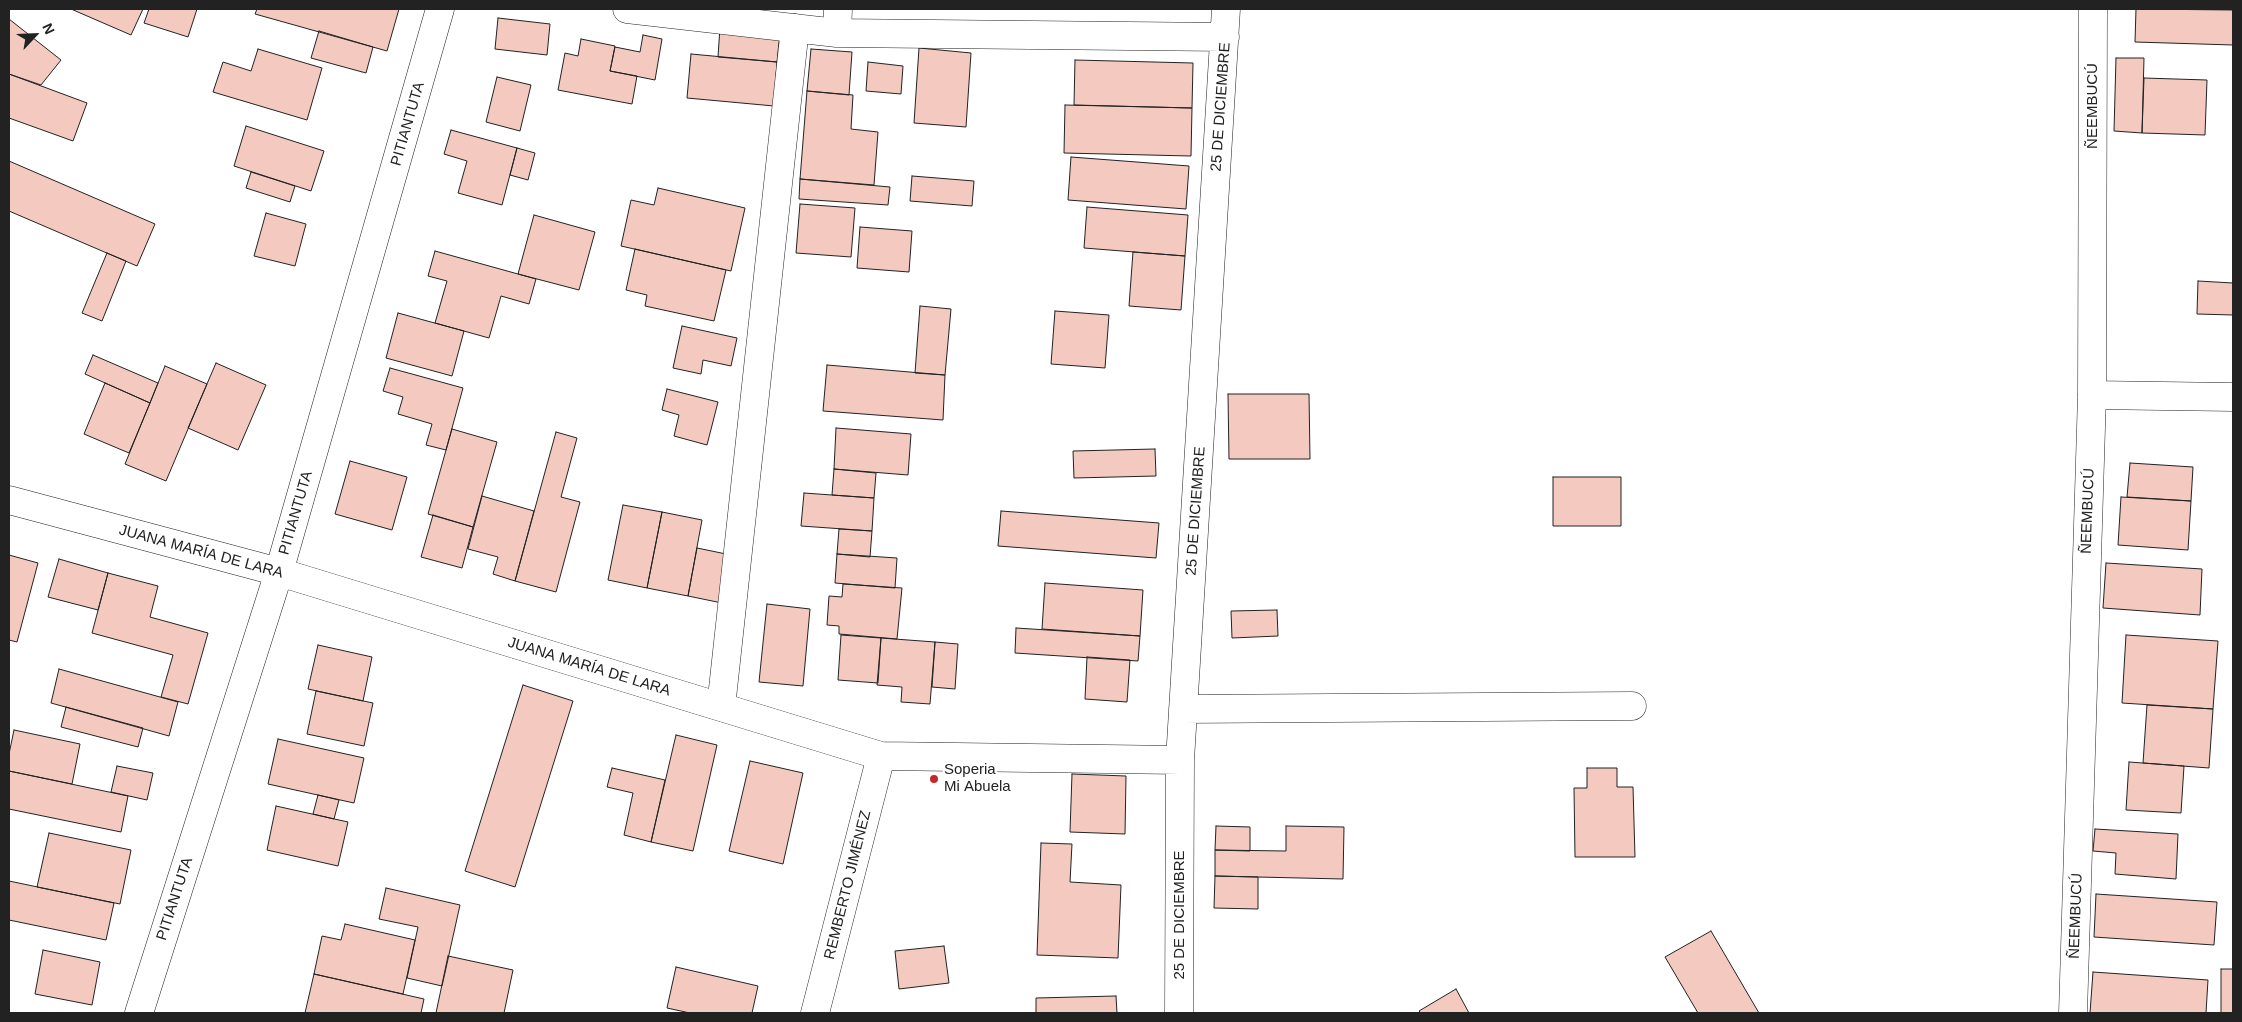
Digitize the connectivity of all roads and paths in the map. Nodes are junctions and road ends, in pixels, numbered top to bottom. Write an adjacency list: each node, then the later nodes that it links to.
1 (440, 9): 11 (street, PITIANTUTA)
2 (627, 9): 6 (street)
3 (1226, 9): 7 (street, 25 DE DICIEMBRE)
4 (2093, 9): 8 (street, ÑEEMBUCÚ)
5 (837, 21): 6 (street); 7 (street)
6 (794, 28): 13 (street)
7 (1225, 37): 14 (street, 25 DE DICIEMBRE)
8 (2092, 395): 9 (street); 20 (street, ÑEEMBUCÚ)
9 (2233, 397)
10 (9, 500): 11 (street, JUANA MARÍA DE LARA)
11 (279, 572): 13 (street, JUANA MARÍA DE LARA); 17 (street, PITIANTUTA)
12 (1632, 706): 14 (street)
13 (721, 707): 15 (street, JUANA MARÍA DE LARA)
14 (1183, 709): 16 (street, 25 DE DICIEMBRE)
15 (881, 756): 16 (street, JUANA MARÍA DE LARA); 18 (street, REMBERTO JIMÉNEZ)
16 (1180, 760): 19 (street, 25 DE DICIEMBRE)
17 (139, 1013)
18 (815, 1013)
19 (1179, 1013)
20 (2072, 1013)

